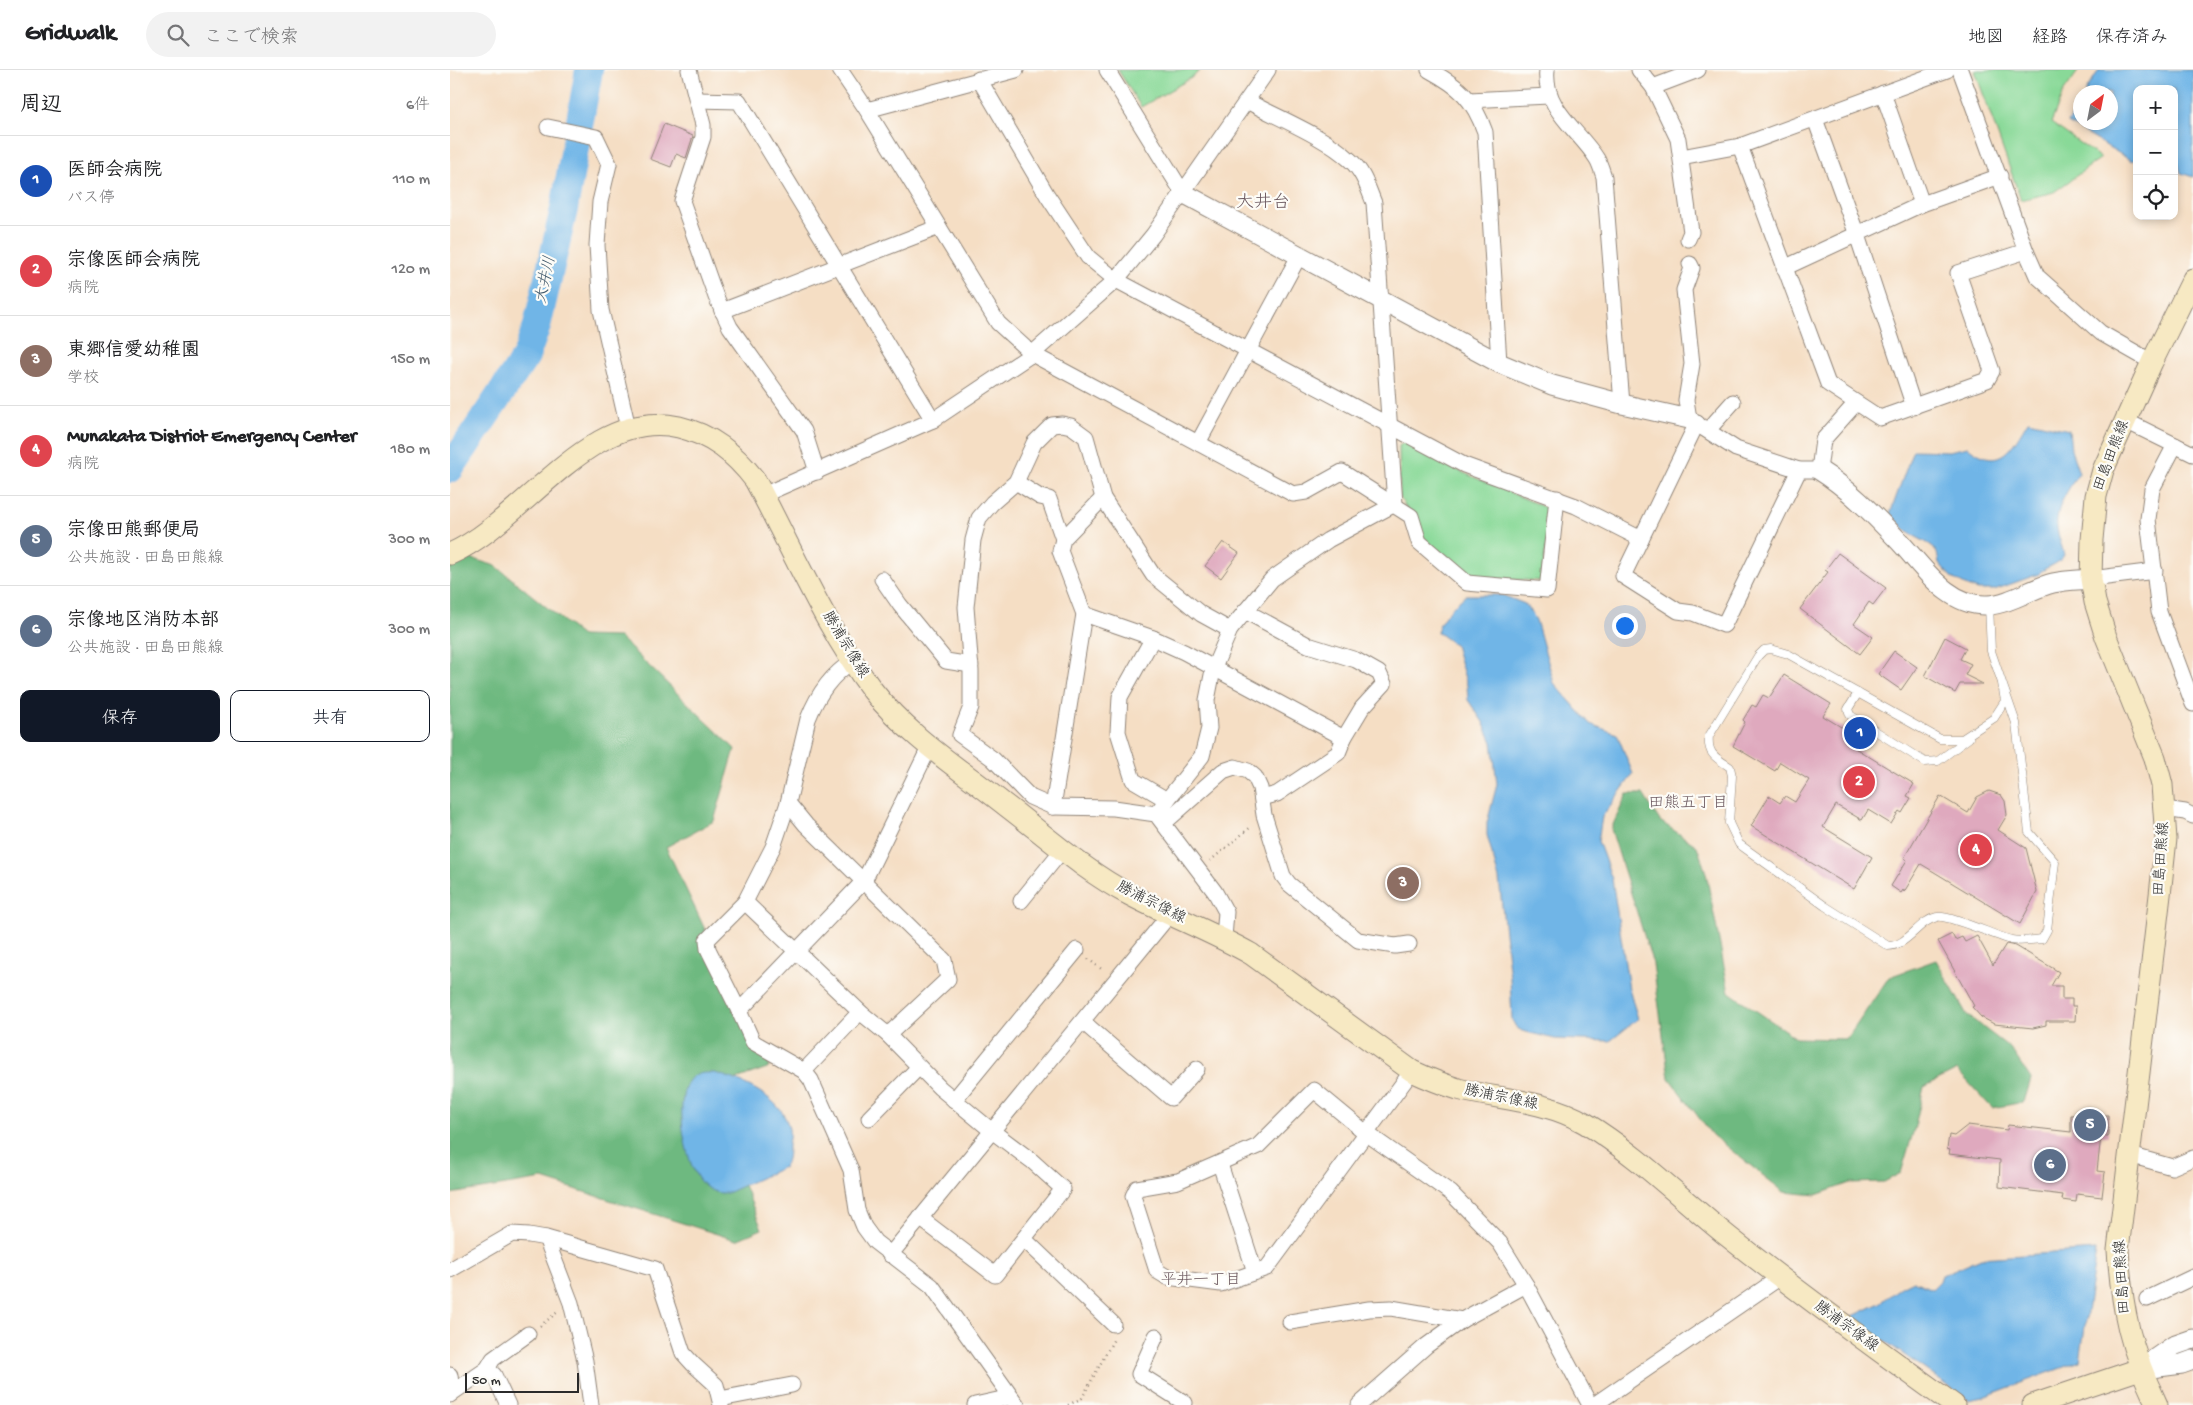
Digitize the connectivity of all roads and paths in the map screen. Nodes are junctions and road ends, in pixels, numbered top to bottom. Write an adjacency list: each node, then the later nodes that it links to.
1 (689, 70): 16 (street)
2 (840, 70): 19 (street)
3 (1016, 70): 12 (street)
4 (1107, 70): 25 (street)
5 (1268, 70): 18 (street)
6 (1429, 70): 17 (street)
7 (1547, 70): 15 (street)
8 (1639, 70): 13 (street)
9 (1698, 70): 13 (street)
10 (1947, 70): 14 (street)
11 (1960, 70): 24 (street)
12 (979, 79): 19 (street); 36 (street)
13 (1653, 87): 23 (street)
14 (1883, 93): 20 (street); 26 (street)
15 (1549, 96): 17 (street); 45 (street)
16 (697, 100): 33 (street); 38 (street)
17 (1470, 100): 42 (street)
18 (1246, 101): 25 (street); 37 (street)
19 (868, 110): 27 (street)
20 (1815, 119): 22 (street); 28 (street)
21 (548, 127): 51 (street)
22 (1740, 146): 23 (street); 34 (street)
23 (1681, 156): 29 (street)
24 (2000, 176): 26 (street); 30 (street)
25 (1184, 193): 31 (street); 36 (street)
26 (1922, 204): 28 (street)
27 (939, 227): 33 (street); 40 (street)
28 (1857, 234): 34 (street); 46 (street)
29 (1688, 239)
30 (2026, 251): 41 (street); 46 (street)
31 (1299, 256): 37 (street); 39 (street)
32 (1690, 264): 49 (street)
33 (840, 266): 38 (street); 47 (street)
34 (1784, 268): 44 (street)
35 (2193, 279): 41 (main road, 田島田熊線)
36 (1116, 280): 39 (street); 40 (street)
37 (1381, 301): 42 (street); 50 (street)
38 (722, 311): 57 (street)
39 (1247, 350): 50 (street); 52 (street)
40 (1032, 354): 47 (street); 52 (street)
41 (2152, 362): 48 (main road, 田島田熊線)
42 (1499, 363): 45 (street)
43 (1733, 402): 49 (street)
44 (1856, 403): 46 (street); 56 (street)
45 (1622, 404): 49 (street)
46 (1914, 406)
47 (933, 420): 57 (street)
48 (2126, 421): 53 (street); 68 (main road, 田島田熊線)
49 (1698, 424): 55 (street); 64 (street)
50 (1389, 426): 61 (street); 62 (street)
51 (628, 428): 59 (main road, 勝浦宗像線); 65 (main road, 勝浦宗像線)
52 (1198, 443): 62 (street)
53 (2176, 445): 54 (street); 66 (street)
54 (2193, 454)
55 (1799, 470): 56 (street); 64 (street)
56 (1819, 470): 69 (street)
57 (817, 472): 59 (street)
58 (1016, 482): 60 (street); 63 (street); 75 (street)
59 (763, 496): 74 (main road, 勝浦宗像線)
60 (1103, 498): 63 (street); 72 (street)
61 (1557, 498): 62 (street); 64 (street)
62 (1395, 504): 70 (street)
63 (1063, 539): 71 (street)
64 (1641, 539)
65 (450, 554)
66 (2155, 572): 68 (street); 79 (street)
67 (882, 579): 75 (street)
68 (2091, 579): 69 (street); 87 (main road, 田島田熊線)
69 (1989, 605): 77 (lane)
70 (1245, 611): 72 (street); 81 (street)
71 (1084, 614): 73 (street); 86 (street)
72 (1230, 630): 76 (street)
73 (1153, 638): 76 (street); 84 (street)
74 (853, 661): 82 (main road, 勝浦宗像線); 85 (street)
75 (971, 665): 86 (street)
76 (1213, 670): 81 (street); 84 (street)
77 (2002, 683): 78 (lane); 80 (lane)
78 (1858, 693): 80 (lane); 80 (lane)
79 (2193, 704)
80 (1983, 725)
81 (1344, 738): 83 (street)
82 (930, 746): 91 (main road, 勝浦宗像線); 93 (street)
83 (1262, 798): 88 (street); 90 (street)
84 (1167, 800): 90 (street)
85 (788, 803): 93 (street); 95 (street)
86 (1053, 807): 90 (street)
87 (2165, 809): 89 (street); 114 (main road, 田島田熊線)
88 (1264, 815): 92 (path); 98 (street)
89 (2193, 816)
90 (1160, 819): 92 (street)
91 (1063, 849): 94 (street); 96 (main road, 勝浦宗像線)
92 (1200, 870): 97 (street)
93 (864, 881): 99 (street); 105 (street)
94 (1021, 901)
95 (744, 902): 99 (street); 102 (street)
96 (1170, 914): 97 (main road, 勝浦宗像線); 101 (street)
97 (1224, 938): 109 (main road, 勝浦宗像線)
98 (1408, 944)
99 (796, 950): 102 (street); 103 (street)
100 (1077, 950): 101 (path); 110 (street)
101 (1115, 980): 104 (street)
102 (739, 1012): 108 (street)
103 (860, 1012): 105 (street); 108 (street)
104 (1083, 1022): 107 (street); 112 (street)
105 (888, 1035): 106 (street)
106 (919, 1067): 110 (street); 111 (street)
107 (1197, 1068)
108 (804, 1071): 120 (street)
109 (1412, 1071): 113 (street); 124 (main road, 勝浦宗像線)
110 (954, 1100): 112 (street)
111 (869, 1118)
112 (992, 1131): 117 (street); 119 (street)
113 (1366, 1132): 116 (street); 122 (street); 125 (street)
114 (2130, 1155): 115 (street); 136 (main road, 田島田熊線)
115 (2193, 1158)
116 (1220, 1164): 122 (street); 122 (street)
117 (920, 1218): 119 (street); 120 (street)
118 (546, 1238): 121 (street); 127 (street); 141 (street)
119 (1024, 1239): 130 (street)
120 (890, 1255): 140 (street)
121 (450, 1270)
122 (1255, 1272)
123 (2193, 1277): 126 (street)
124 (1779, 1278): 149 (street); 150 (main road, 勝浦宗像線)
125 (1526, 1285): 128 (street); 148 (street)
126 (2147, 1298)
127 (571, 1303): 131 (path); 143 (street)
128 (1462, 1320): 129 (street); 147 (street)
129 (1290, 1322)
130 (1113, 1324): 145 (path)
131 (528, 1334): 135 (street)
132 (1156, 1336): 146 (street)
133 (2193, 1339): 136 (street)
134 (2193, 1360): 136 (street)
135 (487, 1369): 139 (street); 142 (street)
136 (2140, 1369): 151 (main road); 152 (main road, 田島田熊線)
137 (450, 1375): 139 (street)
138 (792, 1385): 141 (street)
139 (451, 1394)
140 (1014, 1401): 144 (street)
141 (720, 1402)
142 (508, 1405)
143 (591, 1405)
144 (975, 1405)
145 (1068, 1405)
146 (1184, 1405)
147 (1359, 1405)
148 (1590, 1405)
149 (1594, 1405)
150 (1954, 1405)
151 (2033, 1405)
152 (2157, 1405)

